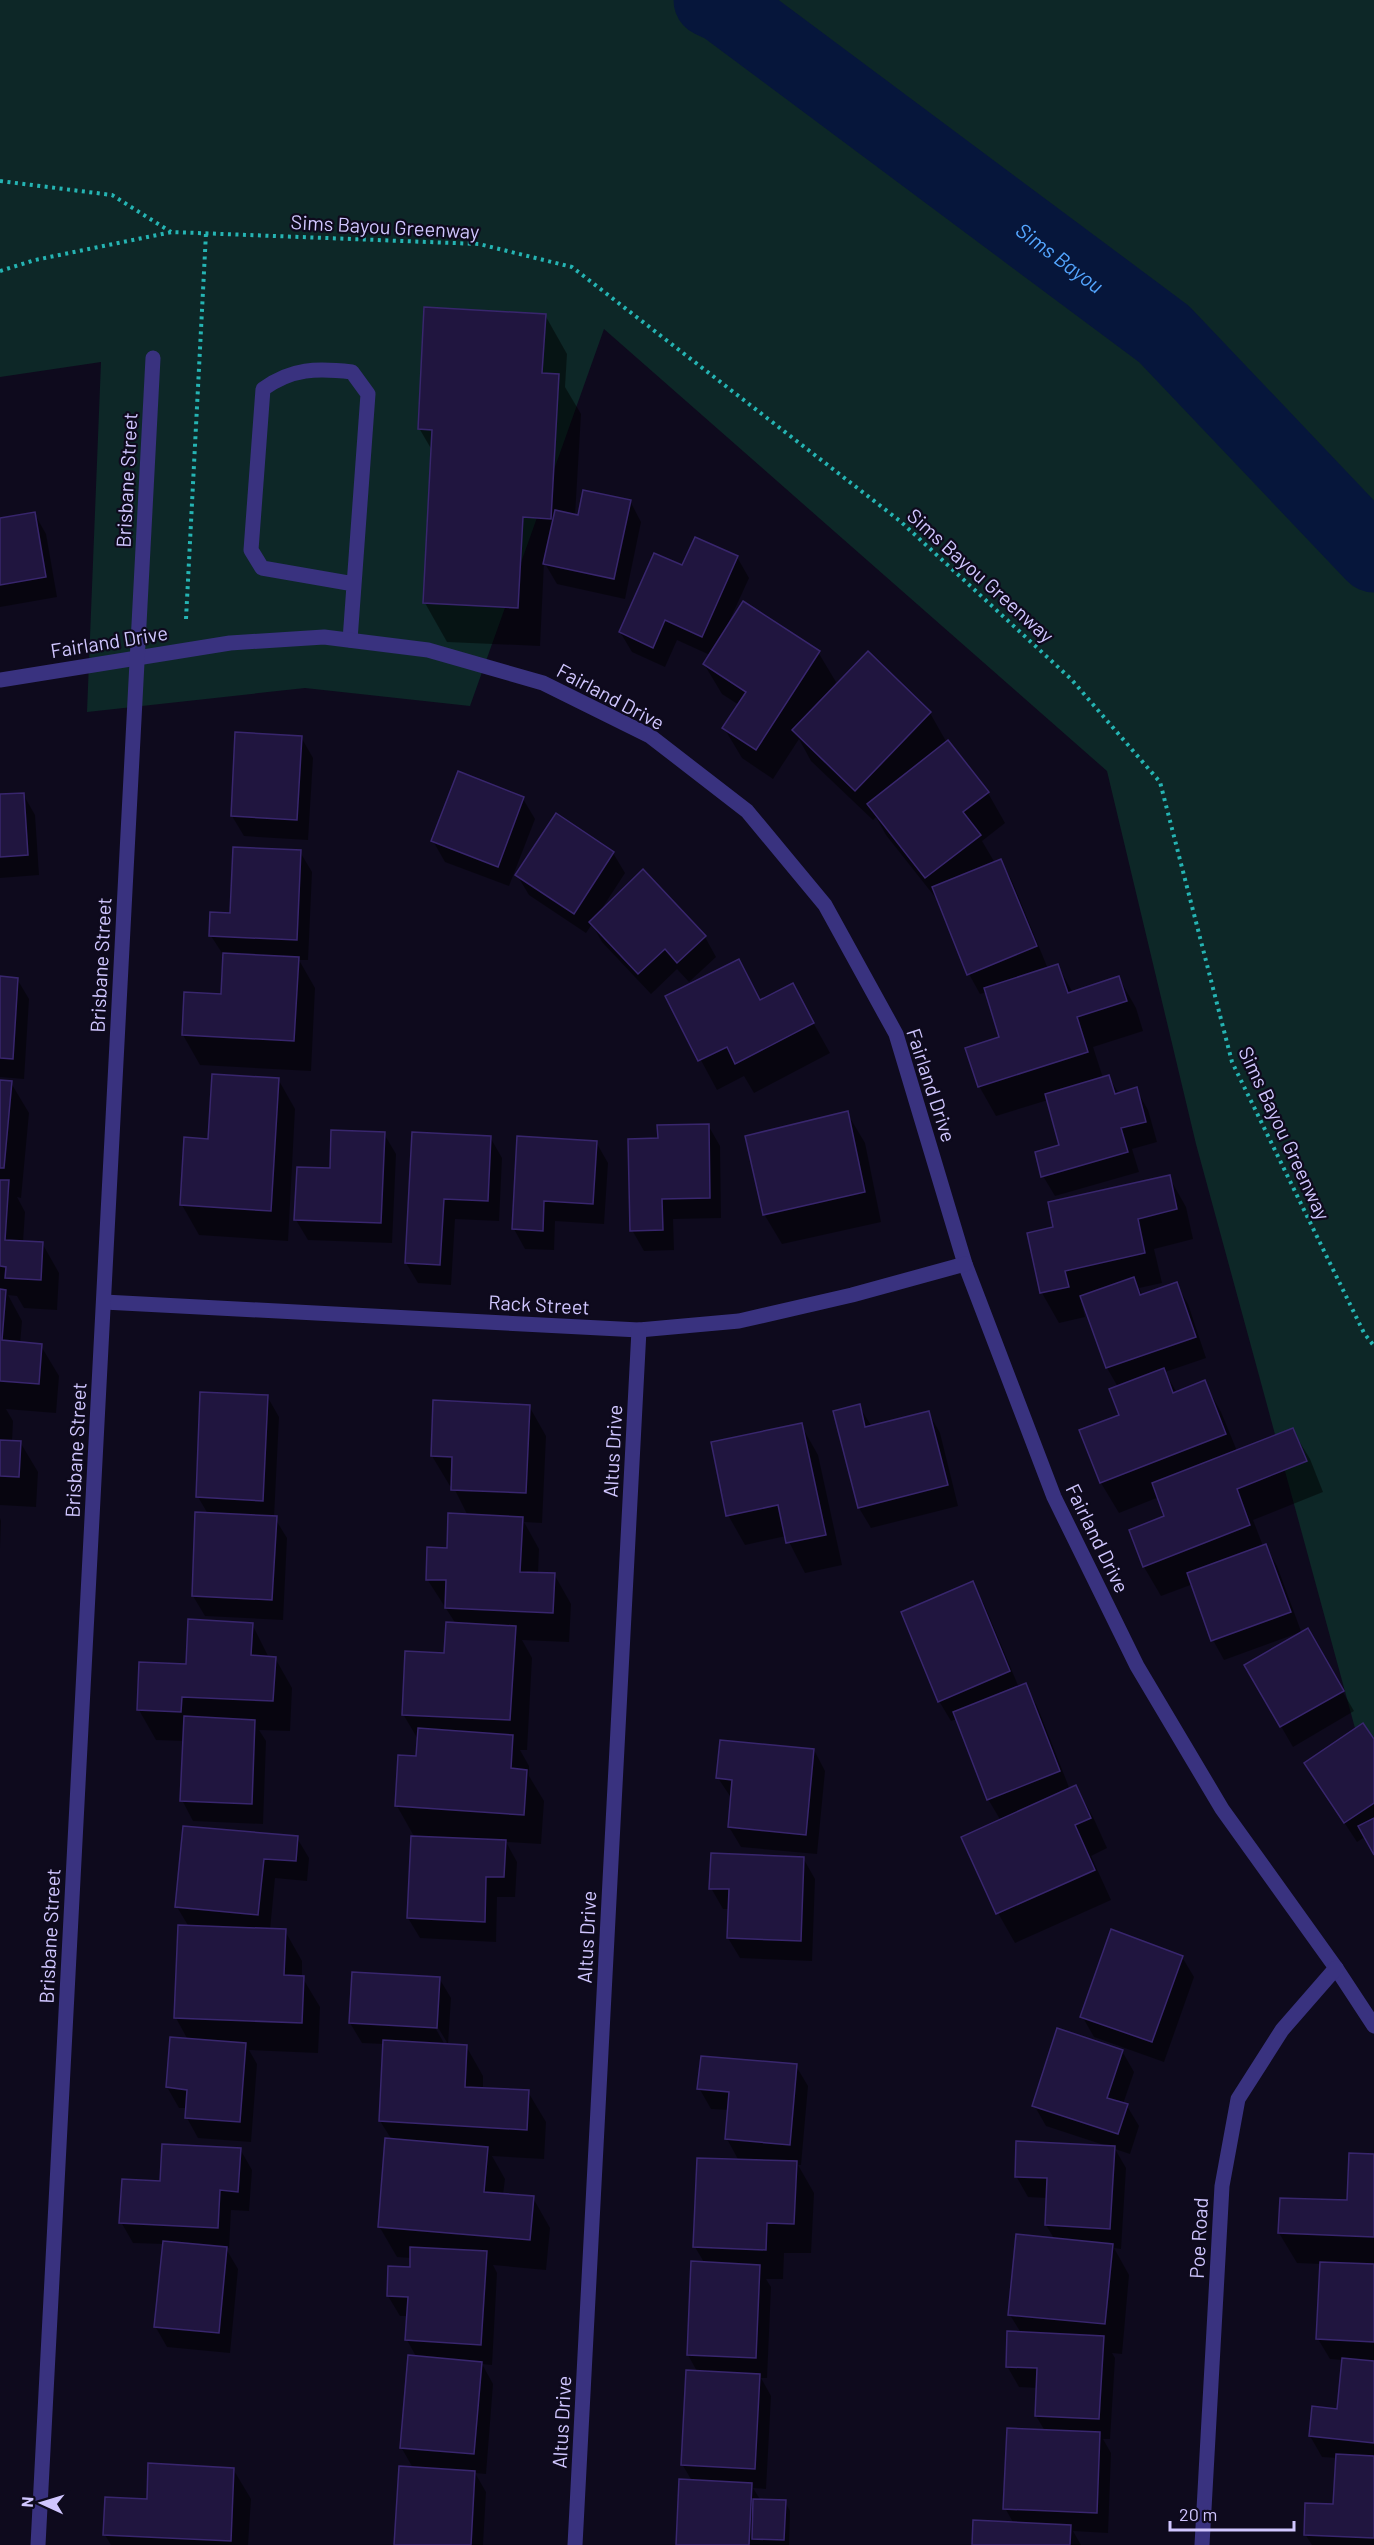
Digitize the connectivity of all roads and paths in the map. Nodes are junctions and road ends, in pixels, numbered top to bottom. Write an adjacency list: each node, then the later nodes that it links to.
1 (0, 181): 2 (path)
2 (172, 232): 3 (path, Sims Bayou Greenway); 4 (path, Sims Bayou Greenway)
3 (206, 233): 7 (path); 14 (path, Sims Bayou Greenway)
4 (0, 271)
5 (153, 358): 9 (street, Brisbane Street)
6 (354, 584): 6 (street); 8 (street)
7 (186, 619)
8 (350, 640): 9 (street, Fairland Drive); 11 (street, Fairland Drive)
9 (138, 658): 10 (street, Fairland Drive); 12 (street, Brisbane Street)
10 (0, 680)
11 (965, 1264): 13 (street, Rack Street); 15 (street, Fairland Drive)
12 (104, 1302): 13 (street, Rack Street); 17 (street, Brisbane Street)
13 (639, 1330): 18 (street, Altus Drive)
14 (1374, 1346)
15 (1336, 1968): 16 (street, Fairland Drive); 19 (street, Poe Road)
16 (1374, 2026)
17 (38, 2545)
18 (575, 2545)
19 (1202, 2545)

